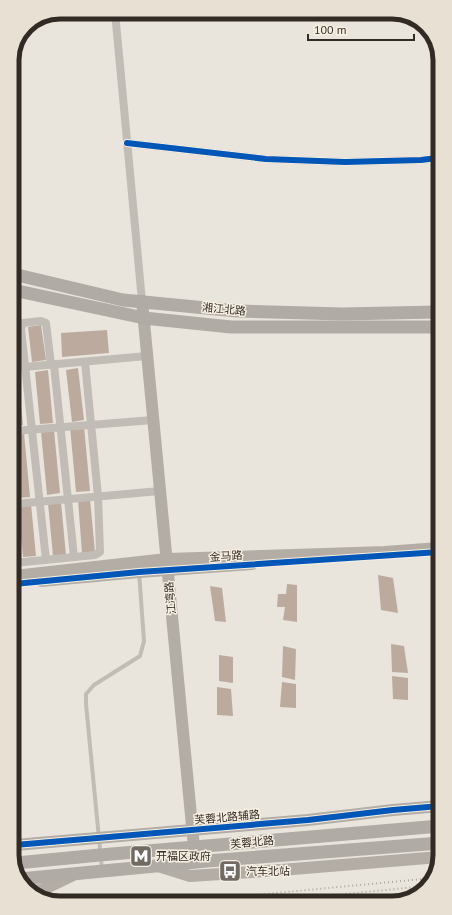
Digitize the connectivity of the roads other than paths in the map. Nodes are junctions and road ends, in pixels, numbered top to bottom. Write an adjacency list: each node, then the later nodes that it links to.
1 (116, 19): 2 (street)
2 (127, 143): 3 (street); 6 (street)
3 (433, 158)
4 (19, 275): 6 (main road, 湘江北路)
5 (19, 291): 8 (main road, 湘江北路)
6 (142, 301): 7 (main road, 湘江北路); 8 (street, 江湾路)
7 (433, 312)
8 (144, 318): 9 (main road, 湘江北路); 10 (street, 江湾路)
9 (433, 327)
10 (147, 356): 11 (street); 15 (street, 江湾路)
11 (84, 362): 12 (street); 16 (street)
12 (53, 365): 13 (street); 13 (street); 17 (street)
13 (26, 367): 14 (street); 18 (street)
14 (19, 368)
15 (153, 420): 16 (street); 20 (street, 江湾路)
16 (91, 424): 17 (street); 21 (street)
17 (61, 427): 18 (street); 22 (street)
18 (32, 429): 19 (street); 23 (street)
19 (19, 430)
20 (160, 491): 21 (street); 30 (street, 江湾路)
21 (98, 496): 22 (street); 27 (street)
22 (68, 499): 23 (street); 27 (street)
23 (39, 502): 24 (street); 28 (street)
24 (19, 504)
25 (433, 548): 30 (street, 金马路)
26 (433, 552): 30 (street, 金马路)
27 (74, 557): 28 (street)
28 (46, 560): 29 (street)
29 (19, 563)
30 (167, 564): 31 (street, 金马路); 32 (street, 金马路); 36 (street, 江湾路)
31 (139, 572): 33 (street, 金马路); 37 (lane)
32 (19, 576)
33 (19, 584)
34 (433, 807): 36 (street, 芙蓉北路辅路)
35 (433, 827): 40 (main road, 芙蓉北路)
36 (192, 830): 37 (street, 芙蓉北路辅路); 40 (street, 江湾路)
37 (98, 838): 39 (street, 芙蓉北路辅路); 41 (lane)
38 (433, 844): 44 (main road, 芙蓉北路)
39 (19, 845)
40 (194, 847): 41 (main road, 芙蓉北路)
41 (100, 855): 43 (main road, 芙蓉北路); 45 (lane)
42 (433, 857): 44 (street)
43 (20, 863)
44 (157, 866): 45 (main road, 芙蓉北路)
45 (102, 870): 46 (main road, 芙蓉北路)
46 (76, 873): 47 (main road, 芙蓉北路); 48 (street)
47 (27, 878)
48 (39, 890)

